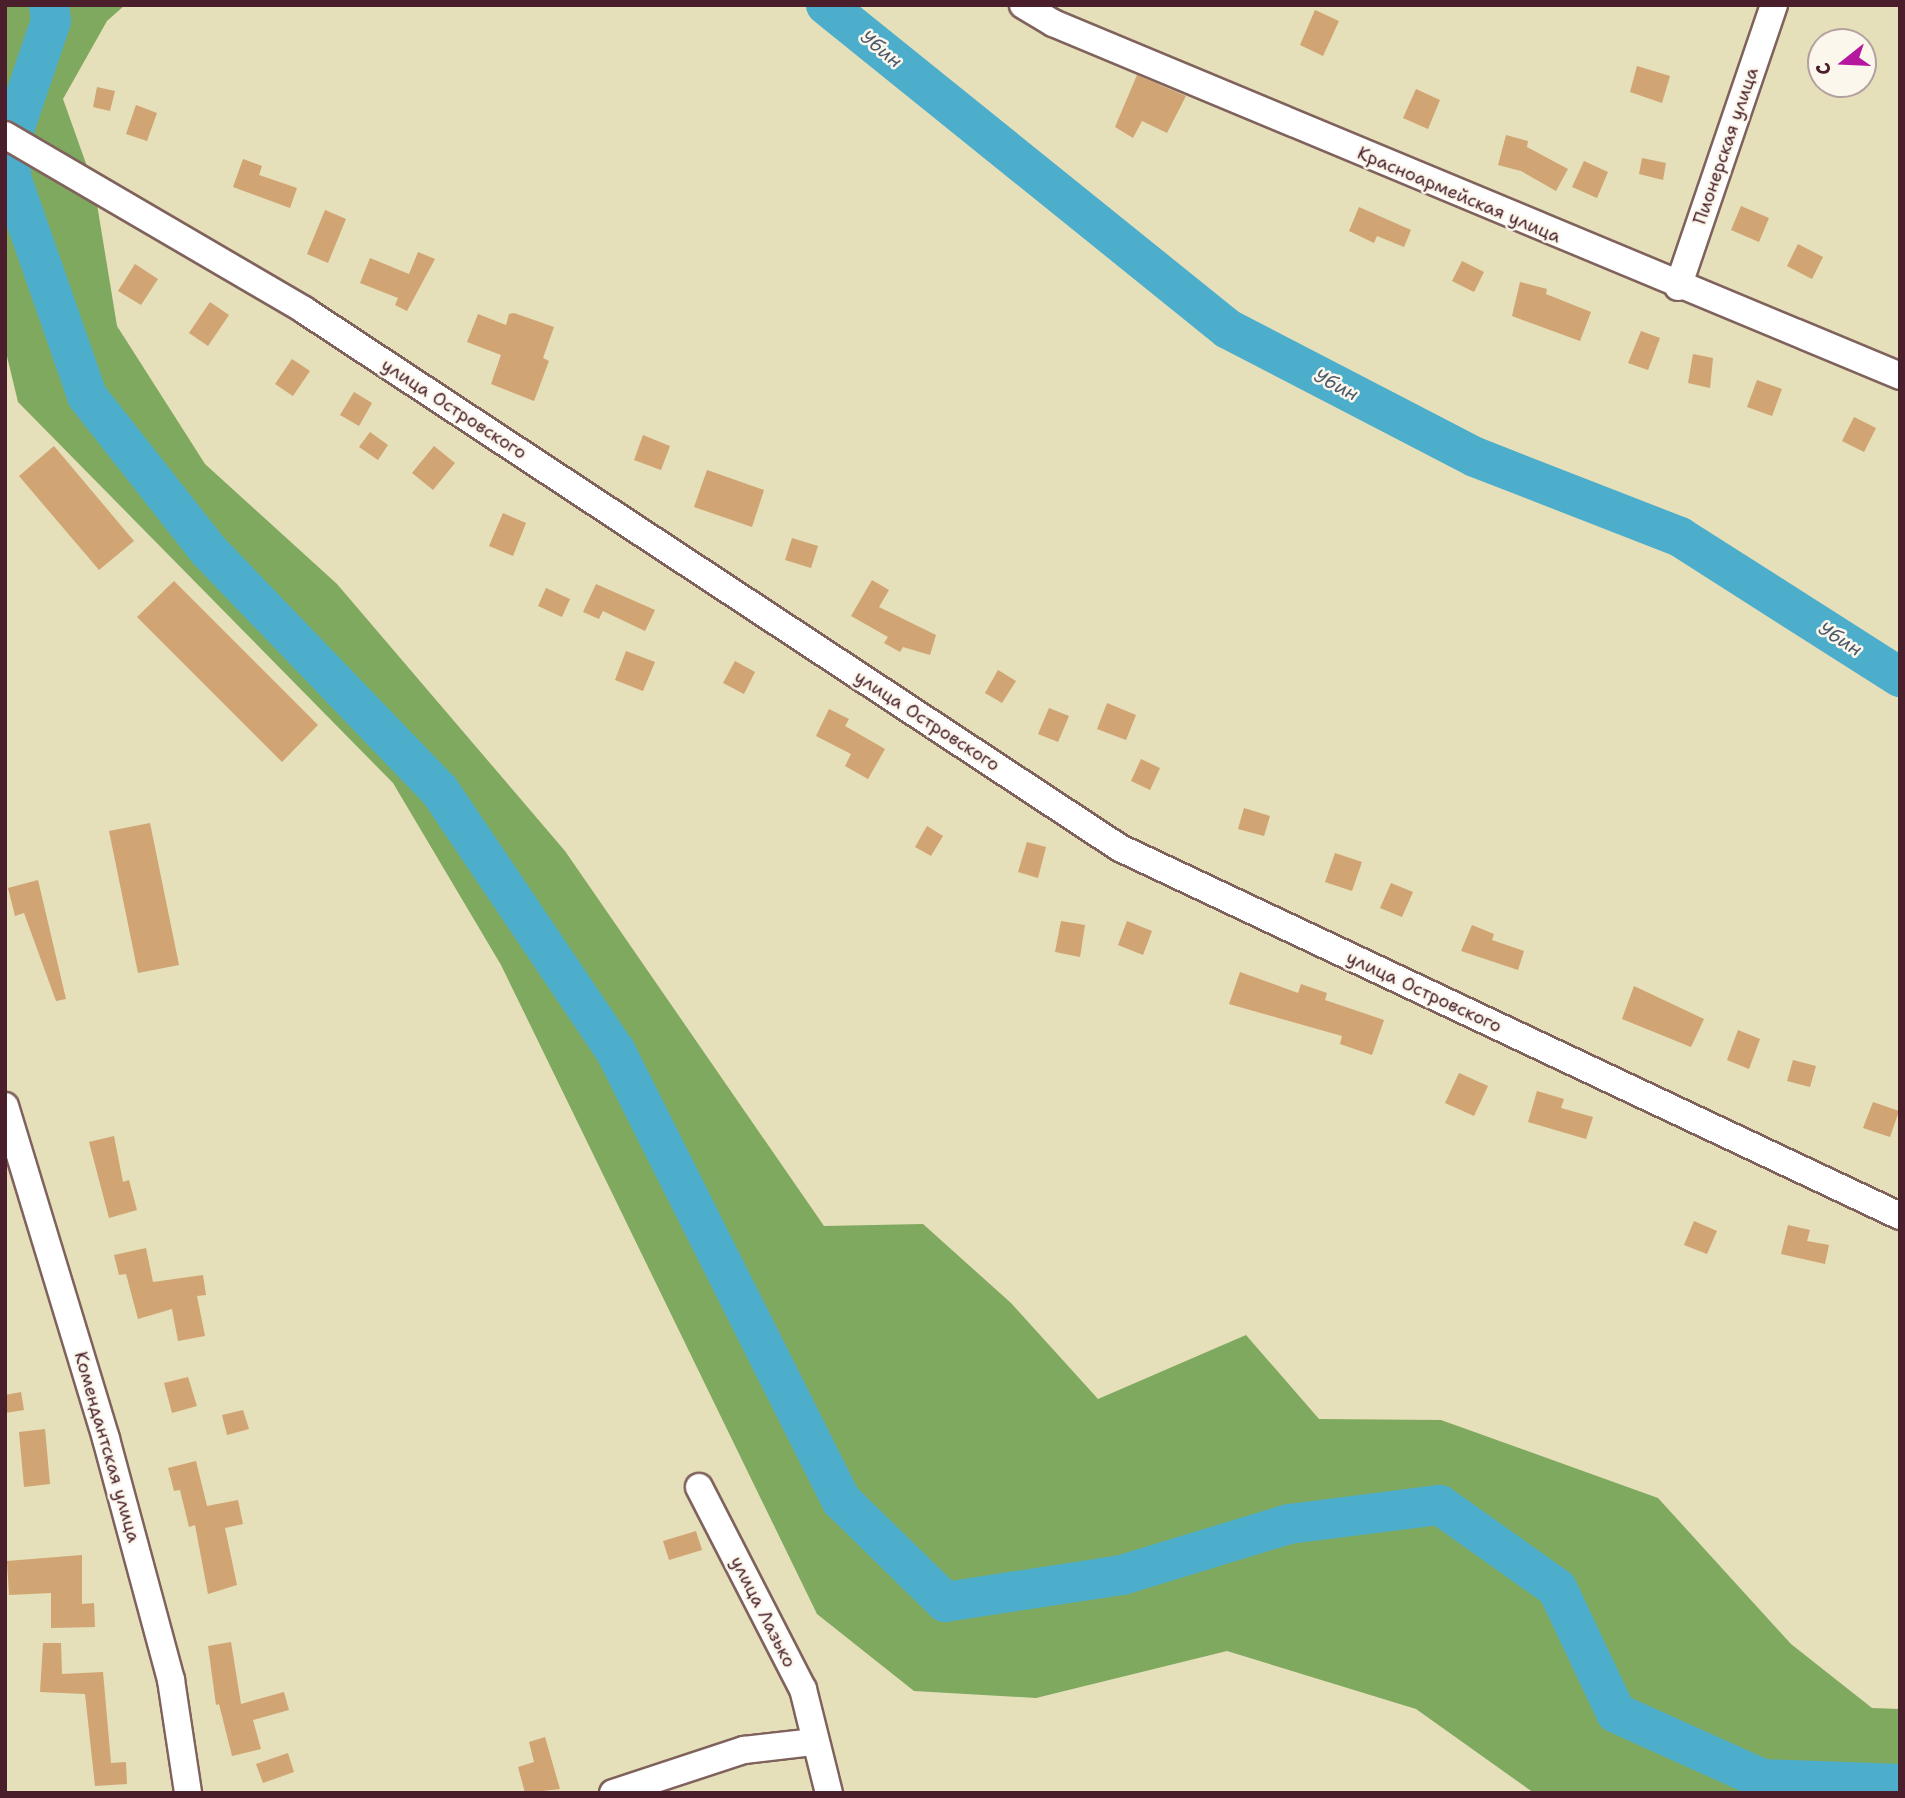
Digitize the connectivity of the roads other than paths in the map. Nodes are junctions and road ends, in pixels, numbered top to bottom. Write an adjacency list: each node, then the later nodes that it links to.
1 (1023, 5): 4 (street, Красноармейская улица)
2 (1774, 5): 4 (street, Пионерская улица)
3 (15, 140): 7 (street, улица Островского)
4 (1678, 287): 5 (street, Красноармейская улица)
5 (1900, 376)
6 (5, 1106): 10 (street, Комендантская улица)
7 (1900, 1216)
8 (699, 1487): 9 (street, улица Лазько)
9 (813, 1742): 11 (street); 12 (street, улица Лазько)
10 (187, 1793)
11 (613, 1793)
12 (829, 1793)

